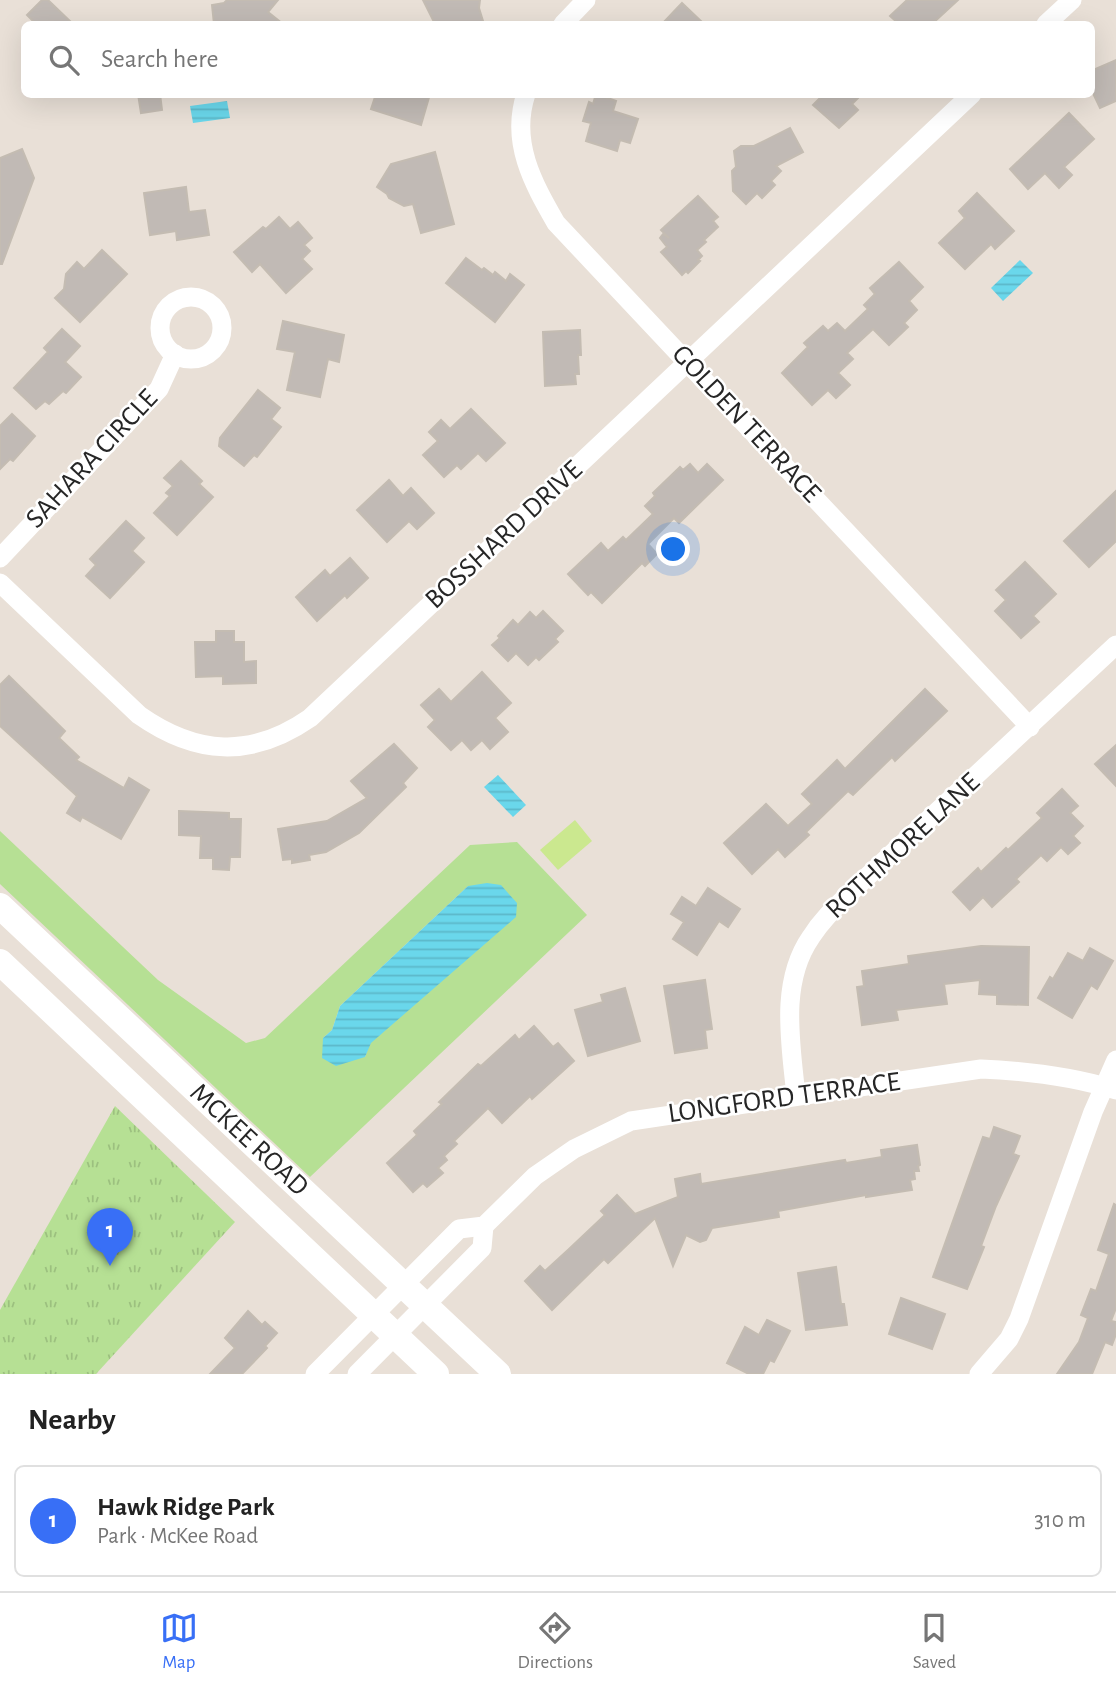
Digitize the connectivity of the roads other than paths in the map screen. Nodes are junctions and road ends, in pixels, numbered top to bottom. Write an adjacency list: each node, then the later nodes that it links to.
1 (586, 0): 3 (street)
2 (1073, 0): 4 (street)
3 (566, 21)
4 (1049, 21)
5 (526, 98): 8 (street, GOLDEN TERRACE)
6 (968, 98): 8 (street, BOSSHARD DRIVE)
7 (175, 354): 9 (street, SAHARA CIRCLE)
8 (688, 362): 10 (street, BOSSHARD DRIVE); 12 (street, GOLDEN TERRACE)
9 (0, 558)
10 (0, 583)
11 (1116, 645): 12 (street, ROTHMORE LANE)
12 (1030, 727): 17 (street, ROTHMORE LANE)
13 (0, 906): 19 (main road, MCKEE ROAD)
14 (0, 962): 21 (main road, MCKEE ROAD)
15 (1116, 1060): 16 (street)
16 (1110, 1088): 17 (street, LONGFORD TERRACE); 27 (street)
17 (796, 1096): 18 (street, LONGFORD TERRACE)
18 (484, 1226): 19 (street, LONGFORD TERRACE); 20 (street, LONGFORD TERRACE)
19 (404, 1285): 20 (main road, MCKEE ROAD); 21 (street, LONGFORD TERRACE)
20 (426, 1306): 22 (street, LONGFORD TERRACE); 26 (main road, MCKEE ROAD)
21 (374, 1314): 22 (main road, MCKEE ROAD); 23 (street, LONGFORD TERRACE)
22 (396, 1336): 24 (street, LONGFORD TERRACE); 25 (main road, MCKEE ROAD)
23 (315, 1374)
24 (357, 1374)
25 (436, 1374)
26 (498, 1374)
27 (979, 1374)

